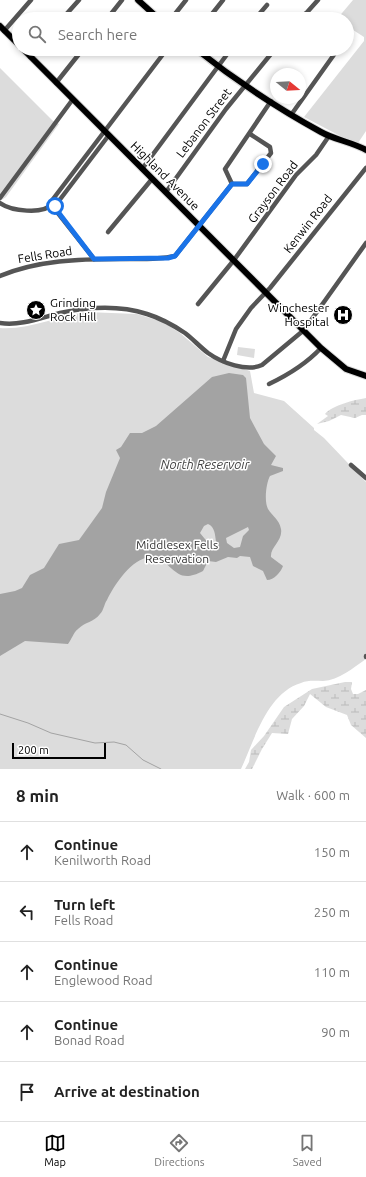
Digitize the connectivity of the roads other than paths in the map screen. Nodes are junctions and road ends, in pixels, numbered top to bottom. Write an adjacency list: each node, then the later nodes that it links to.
1 (31, 0): 9 (street)
2 (79, 0): 10 (street)
3 (122, 0): 11 (street)
4 (138, 0): 12 (main road)
5 (186, 0): 13 (street)
6 (318, 0): 16 (street)
7 (221, 1): 14 (street)
8 (267, 5): 15 (street)
9 (19, 12)
10 (68, 12)
11 (113, 12)
12 (151, 12)
13 (177, 12)
14 (213, 12)
15 (261, 12)
16 (307, 12)
17 (12, 19): 18 (street)
18 (2, 29): 19 (main road)
19 (12, 38)
20 (77, 56): 28 (street)
21 (162, 56): 35 (street)
22 (205, 56): 27 (main road)
23 (226, 56): 27 (street)
24 (269, 56): 29 (street, Lebanon Street)
25 (333, 56): 34 (street)
26 (30, 57): 28 (main road, Highland Avenue)
27 (218, 66): 29 (main road); 39 (street)
28 (56, 83): 30 (main road, Highland Avenue)
29 (245, 85): 31 (main road); 43 (street, Lebanon Street)
30 (73, 99): 35 (main road, Highland Avenue); 44 (street)
31 (270, 100)
32 (270, 103): 36 (street)
33 (275, 104): 34 (main road)
34 (291, 115): 37 (main road)
35 (107, 133): 39 (main road, Highland Avenue); 45 (street)
36 (250, 134): 42 (street); 42 (street)
37 (328, 136): 38 (main road); 51 (street, Grayson Road)
38 (366, 150)
39 (142, 168): 41 (main road, Highland Avenue)
40 (366, 168): 53 (street, Kenwin Road)
41 (152, 179): 43 (main road, Highland Avenue); 48 (street)
42 (232, 184): 47 (street, Fells Road)
43 (166, 192): 47 (main road, Highland Avenue)
44 (0, 198)
45 (52, 204): 46 (street); 50 (street)
46 (1, 206)
47 (200, 226): 50 (street, Fells Road); 51 (main road, Highland Avenue)
48 (108, 232)
49 (365, 245): 56 (street)
50 (94, 259): 52 (street, Fells Road)
51 (234, 260): 53 (main road, Highland Avenue); 54 (street, Grayson Road)
52 (0, 276)
53 (266, 292): 56 (main road, Highland Avenue); 58 (street, Kenwin Road)
54 (198, 304)
55 (0, 323): 58 (street)
56 (304, 330): 57 (main road, Highland Avenue); 58 (street)
57 (321, 348): 59 (main road, Highland Avenue); 60 (street)
58 (223, 361)
59 (366, 376)
60 (269, 384)
61 (351, 465): 62 (street)
62 (366, 478)

